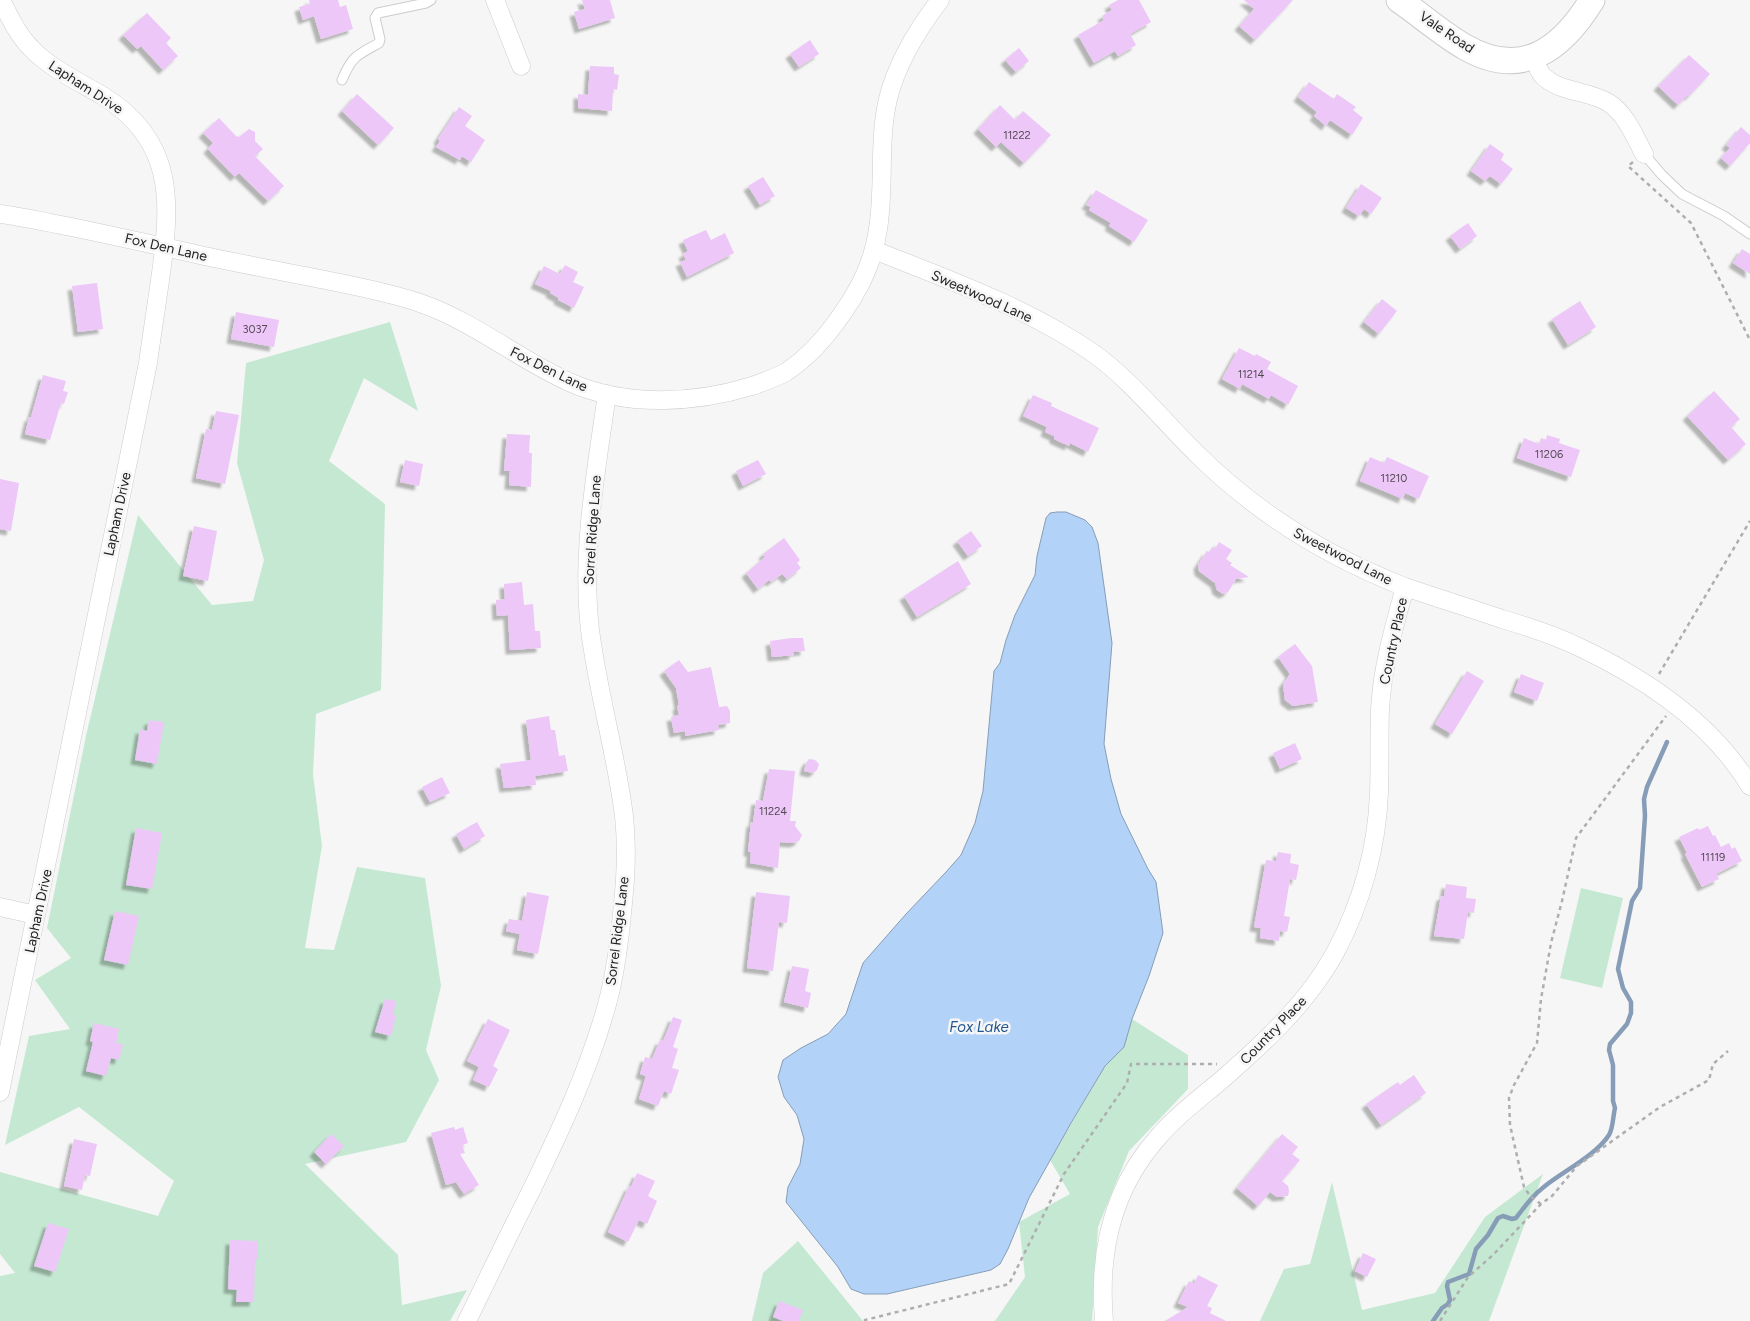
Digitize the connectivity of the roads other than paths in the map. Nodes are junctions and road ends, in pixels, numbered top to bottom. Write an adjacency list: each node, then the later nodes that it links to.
1 (1, 0): 13 (street, Lapham Drive)
2 (431, 0): 9 (lane)
3 (495, 0): 8 (street)
4 (940, 0): 14 (street, Fox Den Lane)
5 (1399, 0): 7 (main road, Vale Road)
6 (1592, 0): 7 (main road, Vale Road)
7 (1534, 57): 10 (street)
8 (521, 66)
9 (342, 80)
10 (1644, 154): 12 (lane)
11 (0, 214): 13 (street, Fox Den Lane)
12 (1750, 234)
13 (164, 246): 15 (street, Fox Den Lane); 19 (street, Lapham Drive)
14 (874, 250): 15 (street, Fox Den Lane); 16 (street, Sweetwood Lane)
15 (607, 394): 21 (street, Sorrel Ridge Lane)
16 (1405, 587): 17 (street, Sweetwood Lane); 22 (street, Country Place)
17 (1750, 786)
18 (0, 907): 19 (street)
19 (36, 915): 20 (street, Lapham Drive)
20 (0, 1092)
21 (467, 1321)
22 (1104, 1321)

